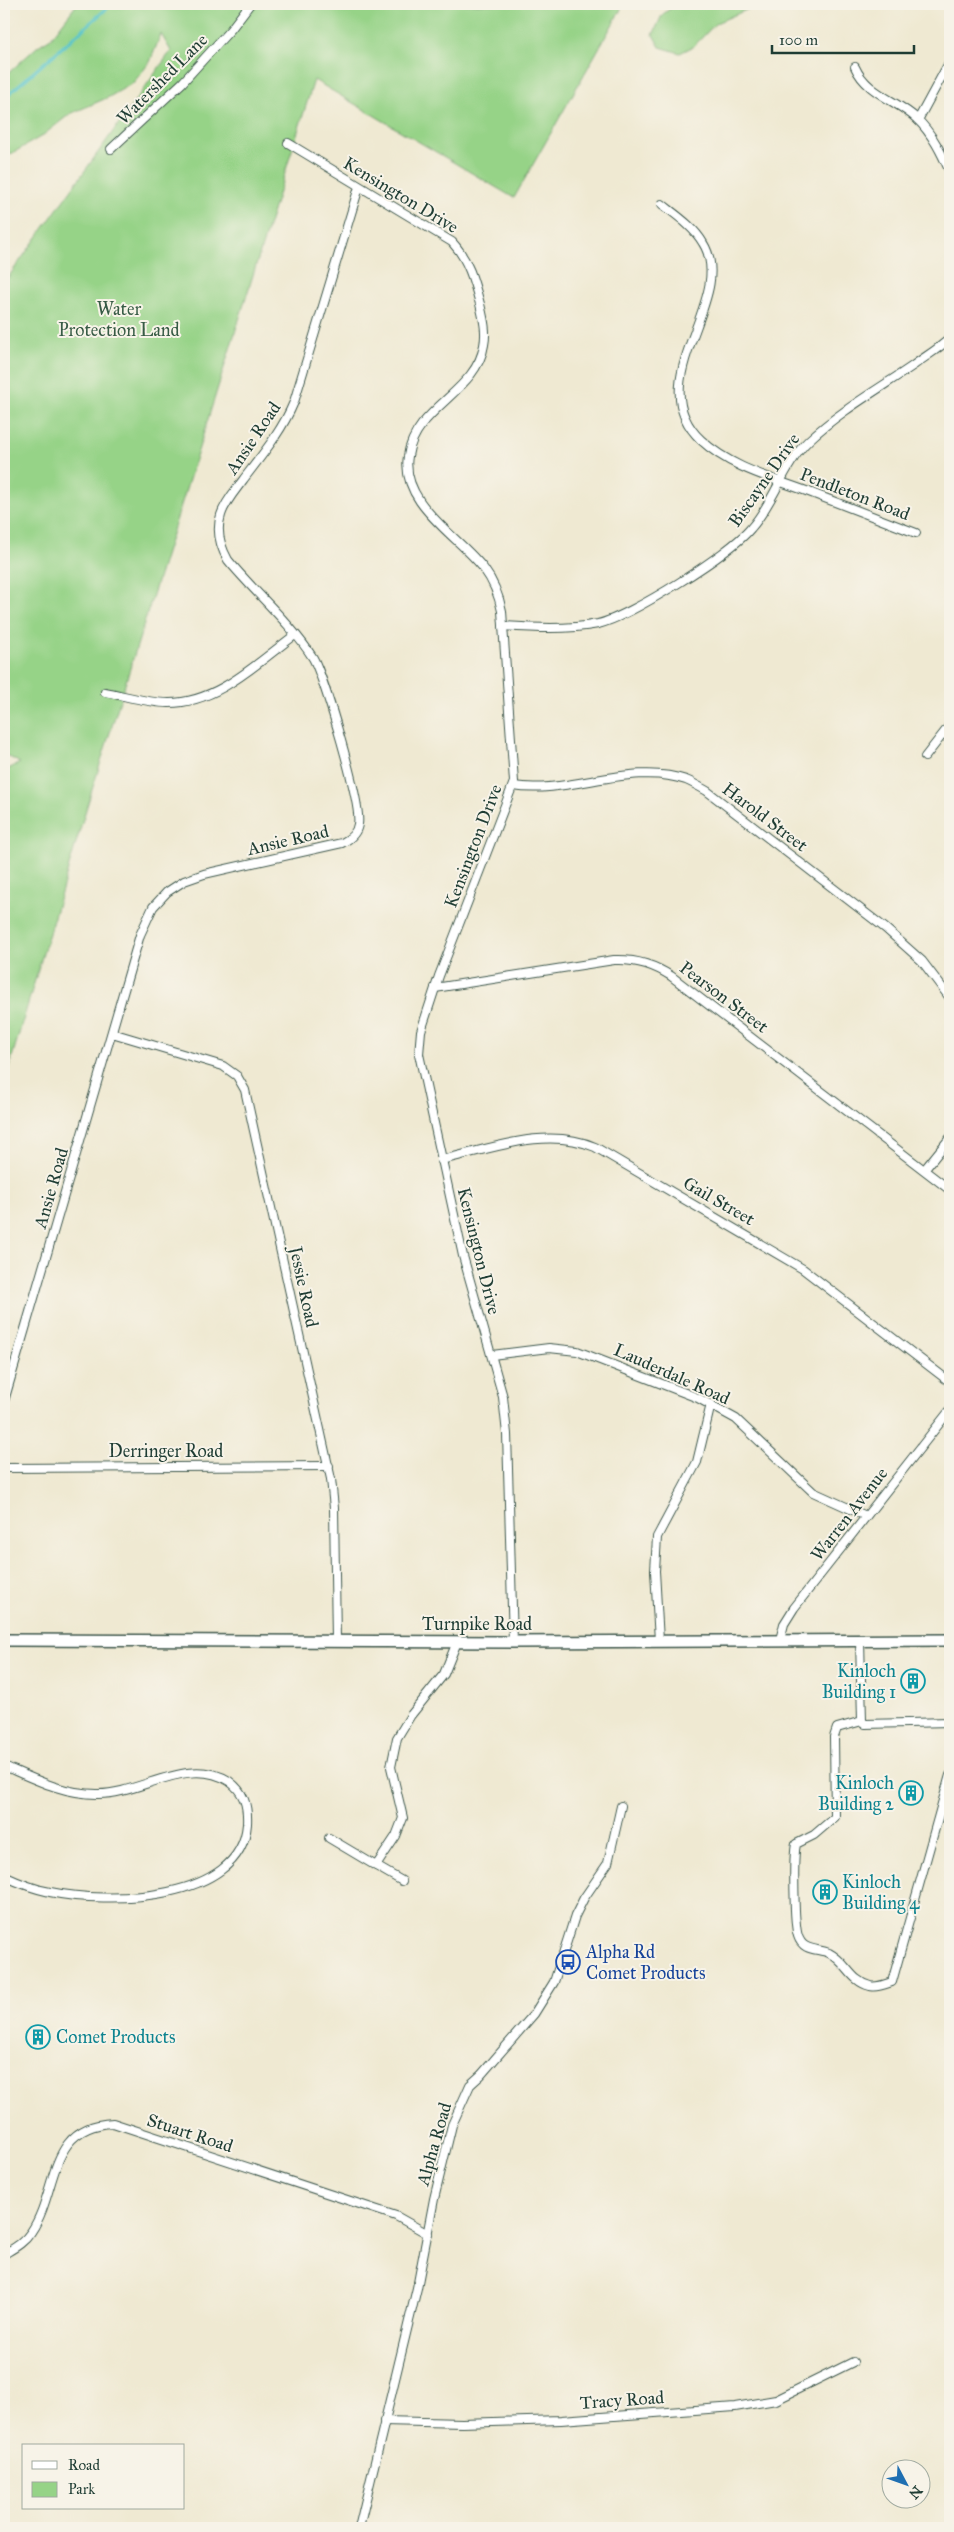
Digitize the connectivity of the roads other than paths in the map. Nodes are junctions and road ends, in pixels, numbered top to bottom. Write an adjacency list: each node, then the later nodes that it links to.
1 (250, 4): 6 (street, Watershed Lane)
2 (950, 61): 4 (street)
3 (855, 67): 4 (street)
4 (918, 120): 7 (street)
5 (288, 143): 8 (street, Kensington Drive)
6 (110, 149)
7 (950, 172)
8 (359, 187): 13 (street, Kensington Drive); 14 (street, Ansie Road)
9 (662, 204): 11 (street, Pendleton Road)
10 (950, 338): 11 (street, Biscayne Drive)
11 (780, 482): 12 (street, Pendleton Road); 13 (street, Biscayne Drive)
12 (916, 533)
13 (503, 626): 18 (street, Kensington Drive)
14 (295, 635): 15 (street); 21 (street, Ansie Road)
15 (105, 692)
16 (950, 724): 17 (street)
17 (926, 757)
18 (513, 786): 19 (street, Kensington Drive); 20 (street, Harold Street)
19 (435, 988): 23 (street, Kensington Drive); 24 (street, Pearson Street)
20 (950, 998)
21 (112, 1032): 28 (street, Ansie Road); 31 (street, Jessie Road)
22 (950, 1138): 24 (street)
23 (441, 1160): 26 (street, Kensington Drive); 27 (street, Gail Street)
24 (925, 1169): 25 (street, Pearson Street)
25 (950, 1190)
26 (492, 1355): 29 (street, Lauderdale Road); 41 (street, Kensington Drive)
27 (950, 1382)
28 (4, 1401)
29 (711, 1404): 33 (street, Lauderdale Road); 39 (street)
30 (950, 1410): 33 (street, Warren Avenue)
31 (329, 1466): 32 (street, Derringer Road); 35 (street, Jessie Road)
32 (4, 1468)
33 (866, 1516): 36 (street, Warren Avenue)
34 (4, 1640): 35 (main road, Turnpike Road)
35 (336, 1640): 40 (main road, Turnpike Road)
36 (780, 1640): 37 (main road, Turnpike Road); 39 (main road, Turnpike Road)
37 (860, 1640): 38 (main road, Turnpike Road); 42 (street)
38 (950, 1640)
39 (659, 1641): 41 (main road, Turnpike Road)
40 (457, 1642): 41 (main road, Turnpike Road); 48 (street)
41 (513, 1642)
42 (862, 1721): 43 (street); 45 (street)
43 (950, 1722)
44 (4, 1766): 49 (street)
45 (950, 1776)
46 (621, 1806): 51 (street, Alpha Road)
47 (329, 1838): 48 (street)
48 (376, 1866): 50 (street)
49 (4, 1876)
50 (402, 1881)
51 (428, 2234): 52 (street, Stuart Road); 54 (street, Alpha Road)
52 (4, 2254)
53 (853, 2362): 54 (street, Tracy Road)
54 (384, 2421): 55 (street, Alpha Road)
55 (359, 2528)

